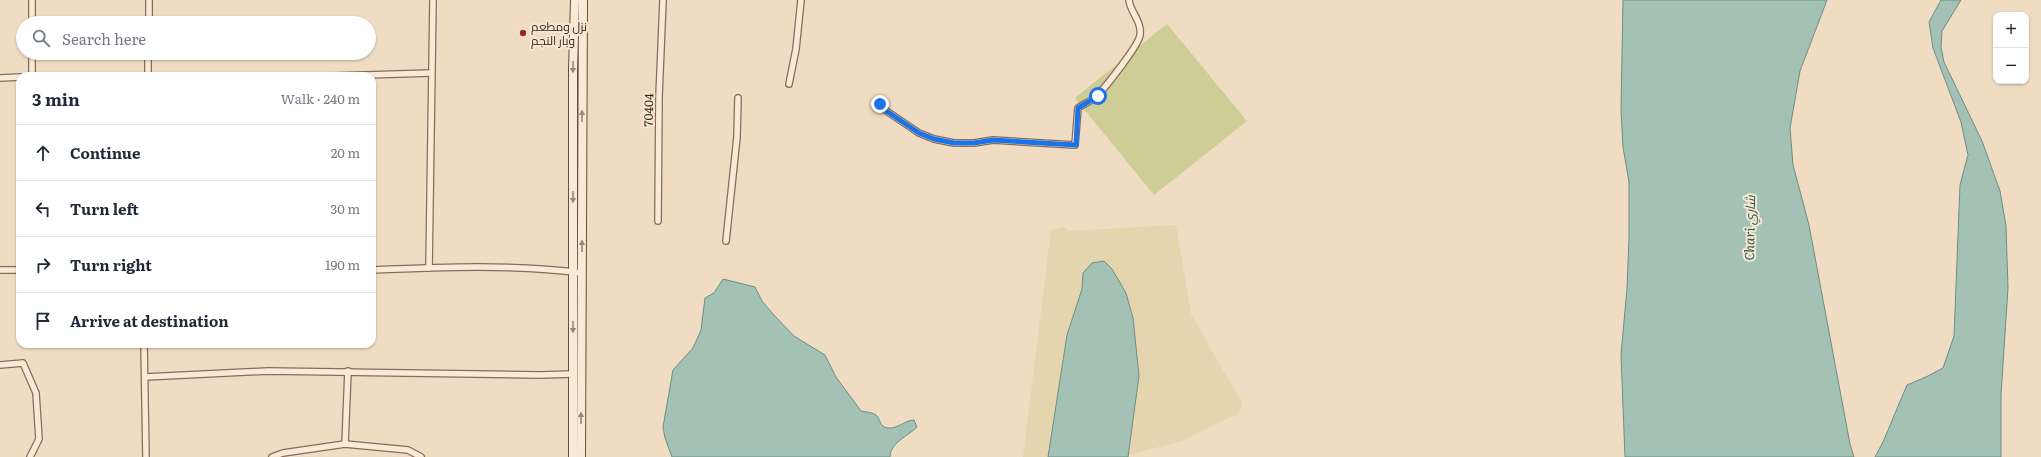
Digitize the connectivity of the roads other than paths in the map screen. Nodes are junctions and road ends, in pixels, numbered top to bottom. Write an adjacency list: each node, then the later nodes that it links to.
1 (32, 0): 9 (street)
2 (149, 0): 10 (street)
3 (433, 0): 15 (street)
4 (575, 0): 28 (main road, one-way to 28)
5 (583, 0): 29 (main road, one-way to 5)
6 (663, 0): 22 (street, 70404)
7 (801, 0): 19 (street)
8 (1129, 0): 21 (street)
9 (32, 16)
10 (149, 16)
11 (32, 60): 13 (street)
12 (148, 60): 14 (street)
13 (32, 72)
14 (148, 72)
15 (431, 74): 16 (street); 24 (street)
16 (376, 75)
17 (16, 77): 18 (street)
18 (0, 78)
19 (789, 84)
20 (738, 98): 23 (street)
21 (880, 104)
22 (658, 221)
23 (726, 242)
24 (429, 268): 27 (street); 28 (street)
25 (0, 270): 26 (street)
26 (16, 270)
27 (376, 270)
28 (573, 272): 29 (street); 33 (main road, one-way to 33)
29 (582, 273): 41 (main road, one-way to 29)
30 (144, 348): 34 (street)
31 (0, 365): 36 (street)
32 (348, 371): 33 (street); 34 (street); 35 (street)
33 (573, 374): 40 (main road)
34 (145, 377): 37 (street)
35 (345, 444): 38 (street); 39 (street)
36 (30, 457)
37 (146, 457)
38 (272, 457)
39 (421, 457)
40 (573, 457)
41 (581, 457)

